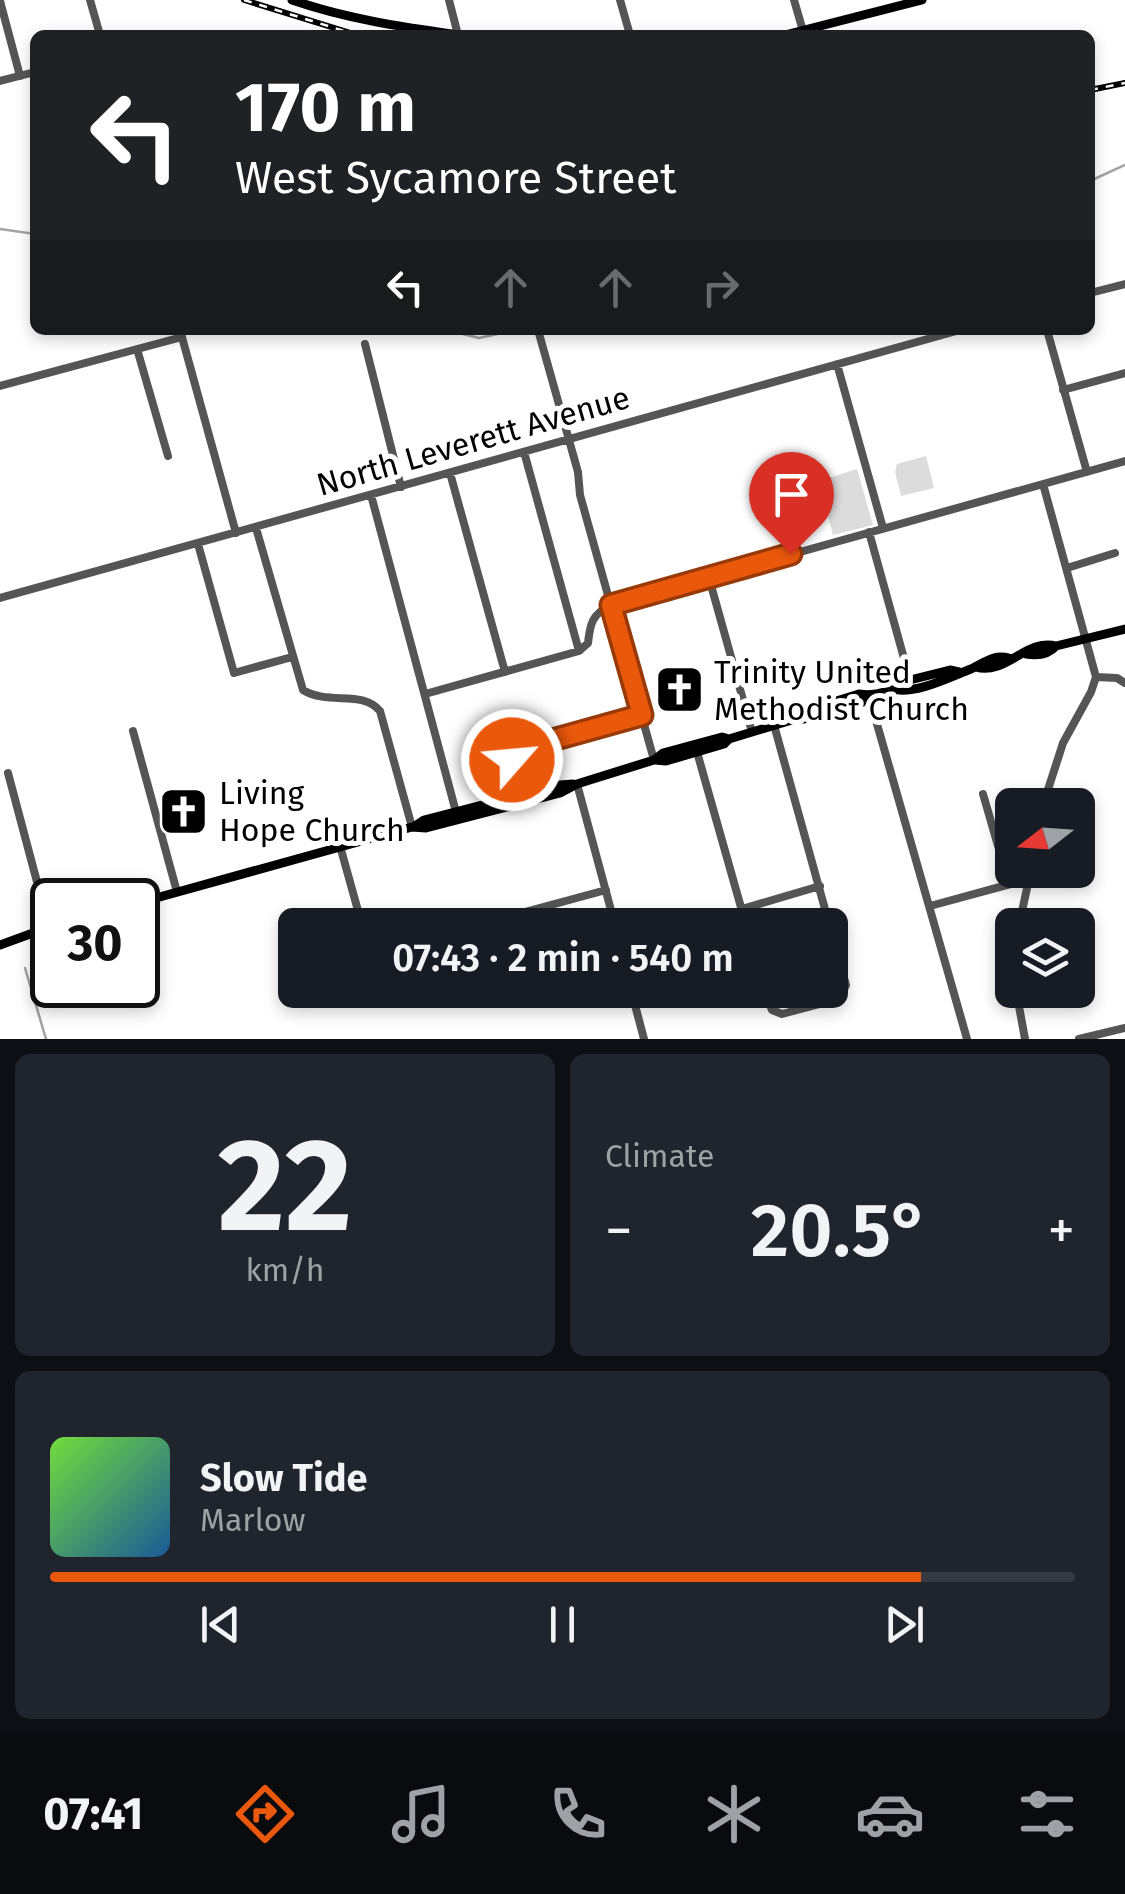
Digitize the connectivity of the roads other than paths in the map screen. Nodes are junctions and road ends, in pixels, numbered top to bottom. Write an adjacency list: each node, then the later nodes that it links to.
1 (90, 0): 8 (street)
2 (292, 0): 9 (main road)
3 (449, 0): 10 (street)
4 (620, 0): 11 (street)
5 (794, 0): 12 (street)
6 (922, 0): 13 (main road)
7 (0, 1): 15 (street)
8 (99, 30)
9 (425, 30)
10 (457, 30)
11 (629, 30)
12 (804, 30)
13 (808, 30)
14 (30, 73): 15 (street)
15 (20, 76): 16 (street)
16 (0, 81)
17 (1124, 286): 18 (street)
18 (1095, 293)
19 (176, 335): 25 (street)
20 (182, 335): 42 (street)
21 (539, 335): 30 (street)
22 (942, 335): 26 (street, North Leverett Avenue)
23 (1048, 335): 29 (street)
24 (365, 344): 37 (street)
25 (137, 349): 28 (street); 32 (street)
26 (837, 364): 30 (street, North Leverett Avenue); 40 (street)
27 (1125, 374): 29 (street)
28 (0, 386)
29 (1063, 390): 34 (street)
30 (569, 440): 31 (street, North Leverett Avenue); 48 (street)
31 (524, 452): 35 (street, North Leverett Avenue); 51 (street)
32 (168, 456)
33 (1125, 461): 34 (street)
34 (1087, 472): 36 (street)
35 (450, 473): 37 (street, North Leverett Avenue); 53 (street)
36 (1043, 484): 40 (street); 45 (street)
37 (401, 487): 38 (street, North Leverett Avenue)
38 (370, 495): 39 (street, North Leverett Avenue); 59 (street)
39 (256, 528): 42 (street, North Leverett Avenue); 52 (street)
40 (882, 528): 41 (street)
41 (869, 532): 46 (street); 56 (street)
42 (236, 533): 43 (street, North Leverett Avenue)
43 (198, 544): 47 (street, North Leverett Avenue); 52 (street)
44 (1115, 554): 45 (street)
45 (1067, 568): 50 (street)
46 (710, 578): 48 (street); 64 (street)
47 (0, 598)
48 (611, 605): 51 (street); 61 (street)
49 (1125, 628): 50 (main road)
50 (1085, 638): 54 (main road); 55 (street)
51 (580, 652): 53 (street)
52 (292, 657): 74 (street)
53 (505, 672): 59 (street)
54 (959, 672): 56 (main road); 58 (main road)
55 (1096, 677): 57 (street); 70 (street)
56 (910, 680): 58 (main road)
57 (1125, 683)
58 (892, 689): 60 (main road)
59 (425, 694): 73 (street)
60 (869, 696): 62 (main road); 83 (street)
61 (642, 715): 67 (street); 72 (street)
62 (774, 725): 64 (main road); 78 (street)
63 (133, 731): 81 (street)
64 (752, 732): 65 (main road)
65 (730, 739): 66 (main road); 67 (main road)
66 (698, 752): 67 (main road); 87 (street)
67 (654, 760): 69 (main road)
68 (8, 773): 77 (street)
69 (577, 784): 72 (main road); 74 (main road); 80 (street)
70 (1048, 788)
71 (983, 794): 75 (street)
72 (521, 796): 73 (main road)
73 (456, 812): 74 (main road)
74 (412, 827): 76 (main road)
75 (995, 837)
76 (340, 846): 81 (main road); 84 (street)
77 (37, 878)
78 (820, 886): 88 (street); 89 (street)
79 (995, 888): 83 (street)
80 (606, 890): 85 (street); 86 (street)
81 (177, 892): 82 (main road)
82 (160, 897)
83 (930, 906): 98 (street)
84 (357, 908)
85 (540, 908)
86 (610, 908)
87 (741, 908)
88 (748, 908)
89 (826, 908)
90 (30, 934): 91 (main road)
91 (0, 945)
92 (636, 1008): 97 (street)
93 (771, 1008): 94 (street)
94 (805, 1008)
95 (1019, 1008): 99 (street)
96 (1125, 1028): 100 (street)
97 (644, 1039)
98 (967, 1039)
99 (1025, 1039)
100 (1079, 1039)

